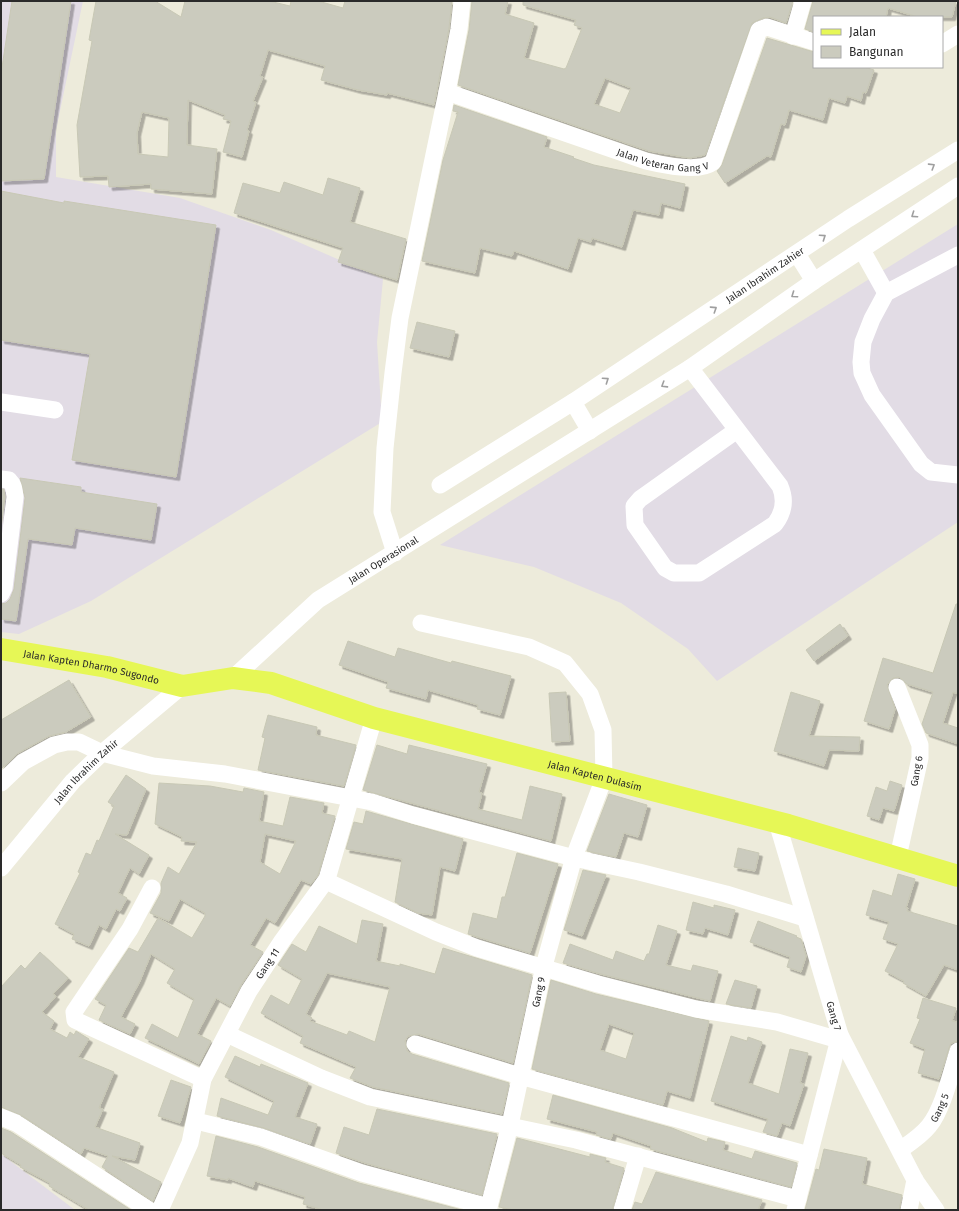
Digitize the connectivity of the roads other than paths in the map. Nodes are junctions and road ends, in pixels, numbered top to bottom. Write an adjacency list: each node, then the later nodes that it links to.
1 (462, 1): 7 (street)
2 (803, 1): 4 (street)
3 (958, 34): 6 (street)
4 (793, 36): 5 (street, Jalan Veteran Gang V); 7 (street, Jalan Veteran Gang V)
5 (813, 42)
6 (943, 43)
7 (447, 92): 24 (street)
8 (958, 150): 11 (street, Jalan Ibrahim Zahier, one-way to 8)
9 (958, 186): 10 (street, one-way to 10)
10 (862, 250): 13 (street); 14 (street)
11 (797, 254): 13 (street); 17 (street, Jalan Ibrahim Zahier, one-way to 11)
12 (958, 255): 14 (street)
13 (814, 281): 15 (street, one-way to 15)
14 (886, 293): 21 (street)
15 (690, 368): 19 (street); 20 (street, one-way to 20)
16 (1, 402): 18 (street)
17 (574, 402): 20 (street); 23 (street)
18 (55, 410)
19 (738, 430): 19 (street)
20 (590, 431): 24 (street, Jalan Operasional)
21 (958, 475)
22 (1, 479): 25 (street)
23 (440, 485)
24 (396, 553): 28 (street, Jalan Operasional)
25 (1, 594)
26 (421, 624): 33 (street)
27 (1, 649): 29 (main road, Jalan Kapten Dharmo Sugondo)
28 (233, 678): 29 (main road); 31 (main road, Jalan Kapten Dulasim)
29 (182, 686): 32 (street, Jalan Ibrahim Zahir)
30 (897, 687): 38 (street, Gang 6)
31 (374, 718): 33 (main road, Jalan Kapten Dulasim); 35 (street, Gang 11)
32 (102, 753): 34 (street); 35 (street); 39 (street, Jalan Ibrahim Zahir)
33 (604, 778): 36 (main road, Jalan Kapten Dulasim); 37 (street, Gang 9)
34 (1, 783)
35 (351, 799): 37 (street); 41 (street, Gang 11)
36 (776, 822): 38 (main road, Jalan Kapten Dulasim); 43 (street, Gang 7)
37 (574, 857): 43 (street); 44 (street, Gang 9)
38 (898, 857): 40 (main road, Jalan Kapten Dulasim)
39 (1, 868)
40 (958, 876)
41 (326, 880): 44 (street); 45 (street, Gang 11)
42 (152, 888): 50 (street)
43 (805, 918): 46 (street, Gang 7)
44 (544, 966): 46 (street); 49 (street, Gang 9)
45 (227, 1034): 50 (street, Gang 11); 53 (street)
46 (840, 1038): 54 (street); 55 (street, Gang 7)
47 (415, 1044): 49 (street)
48 (958, 1051): 54 (street, Gang 5)
49 (520, 1076): 53 (street, Gang 9); 55 (street)
50 (203, 1078): 52 (street, Gang 11)
51 (1, 1117): 60 (street)
52 (196, 1121): 59 (street); 61 (street, Gang 11)
53 (510, 1125): 56 (street); 59 (street, Gang 9)
54 (900, 1150): 57 (street)
55 (809, 1155): 58 (street, Gang 7)
56 (638, 1156): 58 (street); 62 (street)
57 (915, 1180): 63 (street); 64 (street)
58 (797, 1205)
59 (489, 1208)
60 (149, 1210)
61 (160, 1210)
62 (622, 1210)
63 (910, 1210)
64 (936, 1210)

